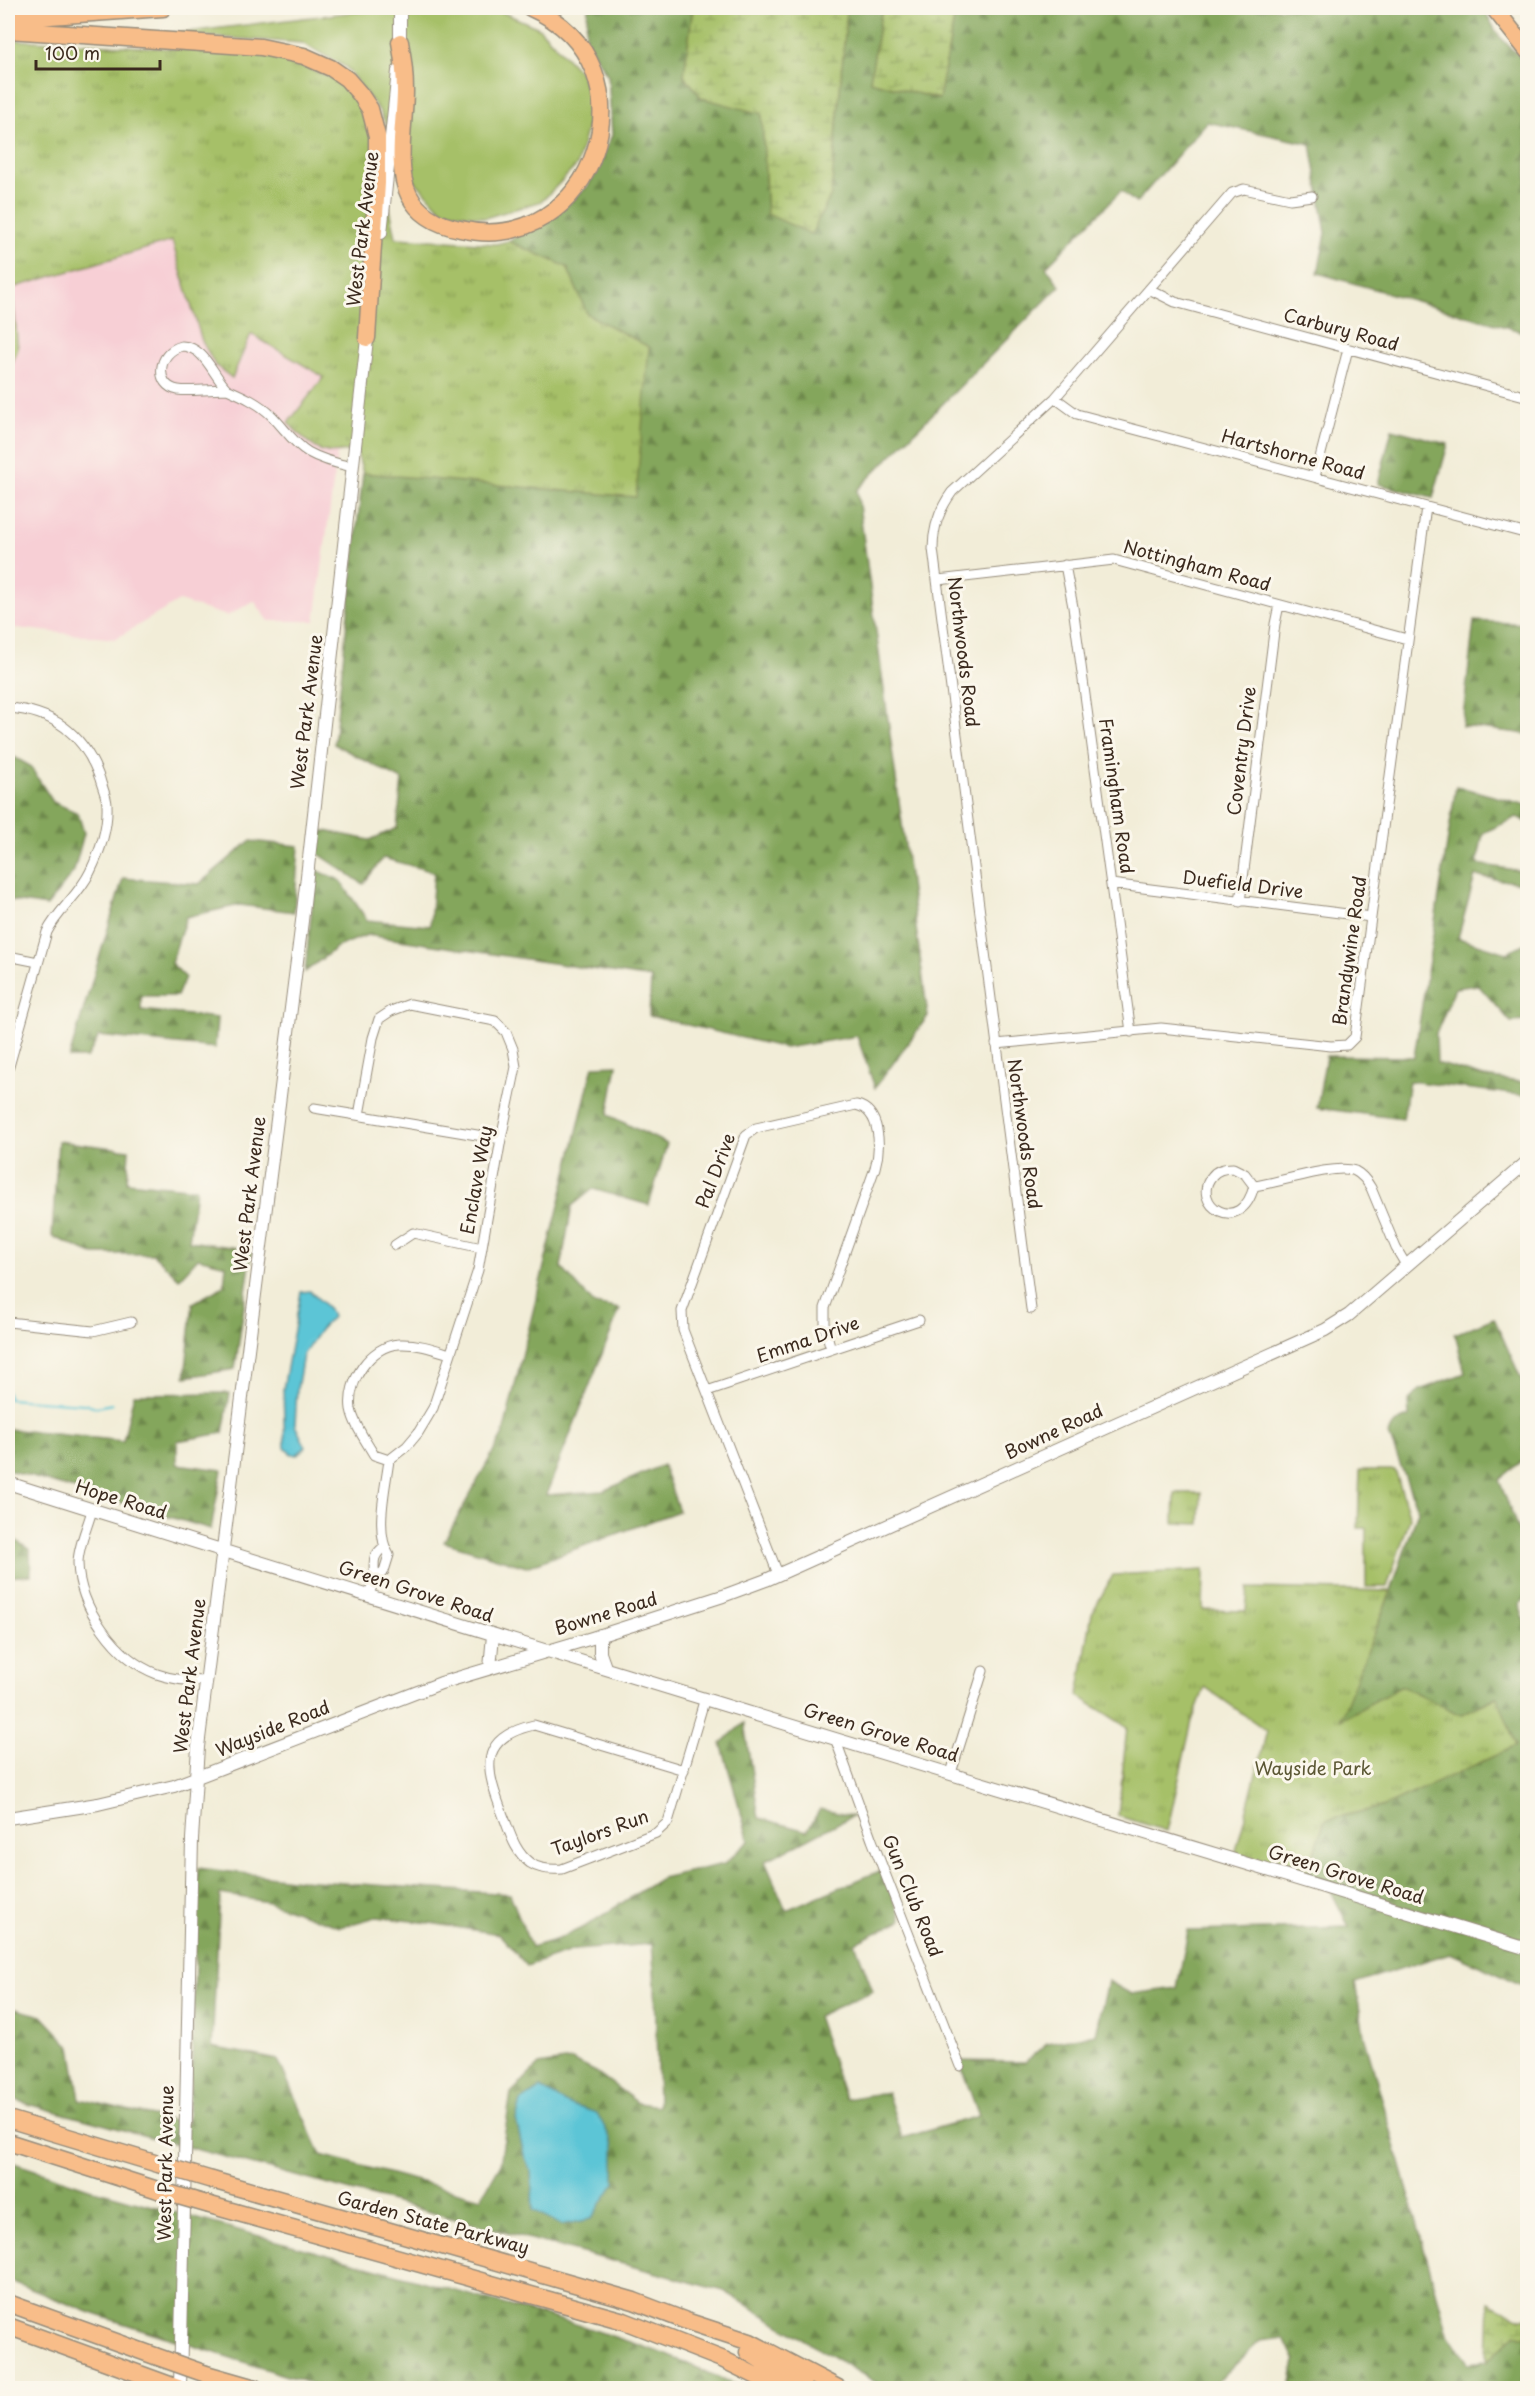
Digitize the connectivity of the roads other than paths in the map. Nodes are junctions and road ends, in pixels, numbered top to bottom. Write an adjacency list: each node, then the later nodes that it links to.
1 (162, 8): 5 (highway)
2 (531, 8): 7 (highway)
3 (1494, 8): 8 (highway)
4 (400, 12): 7 (street, West Park Avenue)
5 (8, 19)
6 (8, 30): 11 (highway)
7 (400, 42): 11 (street, West Park Avenue)
8 (1527, 51)
9 (1312, 196): 10 (street, Northwoods Road)
10 (1149, 289): 12 (street, Carbury Road); 15 (street, Northwoods Road)
11 (367, 338): 16 (street, West Park Avenue)
12 (1348, 349): 14 (street, Carbury Road); 17 (street)
13 (227, 389): 13 (street); 16 (street)
14 (1527, 397)
15 (1055, 398): 17 (street, Hartshorne Road); 21 (street, Northwoods Road)
16 (353, 467): 51 (street, West Park Avenue)
17 (1315, 477): 18 (street, Hartshorne Road)
18 (1425, 507): 19 (street, Hartshorne Road); 23 (street, Brandywine Road)
19 (1527, 534)
20 (1065, 565): 21 (street, Nottingham Road); 22 (street, Nottingham Road); 25 (street, Framingham Road)
21 (938, 580): 31 (street, Northwoods Road)
22 (1280, 605): 23 (street, Nottingham Road); 26 (street, Coventry Drive)
23 (1407, 639): 27 (street, Brandywine Road)
24 (8, 708): 29 (street)
25 (1111, 884): 26 (street, Duefield Drive); 30 (street, Framingham Road)
26 (1240, 902): 27 (street, Duefield Drive)
27 (1371, 917): 30 (street, Brandywine Road)
28 (8, 956): 29 (street)
29 (38, 962): 32 (street)
30 (1131, 1032): 31 (street, Brandywine Road)
31 (996, 1044): 41 (street, Northwoods Road)
32 (8, 1070)
33 (314, 1108): 34 (street)
34 (359, 1115): 35 (street); 35 (street, Enclave Way)
35 (501, 1139): 39 (street, Enclave Way)
36 (1527, 1161): 40 (street, Bowne Road)
37 (1254, 1186): 37 (street); 40 (street)
38 (395, 1245): 39 (street)
39 (482, 1248): 46 (street, Enclave Way)
40 (1406, 1264): 52 (street, Bowne Road)
41 (1031, 1309)
42 (919, 1320): 45 (street, Emma Drive)
43 (8, 1322): 44 (street)
44 (131, 1322)
45 (831, 1349): 47 (street, Emma Drive); 47 (street, Pal Drive)
46 (450, 1354): 48 (street, Enclave Way); 48 (street)
47 (707, 1391): 52 (street, Pal Drive)
48 (389, 1460): 53 (street)
49 (8, 1483): 50 (street, Hope Road)
50 (92, 1510): 51 (street, Hope Road); 60 (street)
51 (224, 1550): 53 (street, Green Grove Road); 60 (street, West Park Avenue)
52 (778, 1574): 55 (street, Bowne Road)
53 (369, 1595): 54 (street, Green Grove Road)
54 (493, 1635): 56 (street, Green Grove Road); 58 (street)
55 (600, 1635): 56 (street, Bowne Road); 57 (street)
56 (547, 1651): 57 (street, Green Grove Road); 58 (street, Wayside Road)
57 (605, 1667): 61 (street, Green Grove Road)
58 (490, 1668): 65 (street, Wayside Road)
59 (983, 1671): 64 (street)
60 (206, 1682): 65 (street, West Park Avenue)
61 (705, 1698): 62 (street, Green Grove Road); 63 (street, Taylors Run)
62 (835, 1738): 64 (street, Green Grove Road); 68 (street, Gun Club Road)
63 (684, 1770): 63 (street, Taylors Run)
64 (951, 1773): 67 (street, Green Grove Road)
65 (195, 1779): 66 (street, Wayside Road); 74 (street, West Park Avenue)
66 (8, 1818)
67 (1527, 1949)
68 (960, 2066)
69 (8, 2119): 72 (highway, Garden State Parkway, bridge)
70 (8, 2142): 76 (highway, bridge)
71 (8, 2303): 75 (highway, bridge)
72 (689, 2322): 77 (highway); 78 (highway, Garden State Parkway)
73 (8, 2326): 74 (highway)
74 (179, 2388)
75 (255, 2388)
76 (781, 2388)
77 (805, 2388)
78 (838, 2388)

